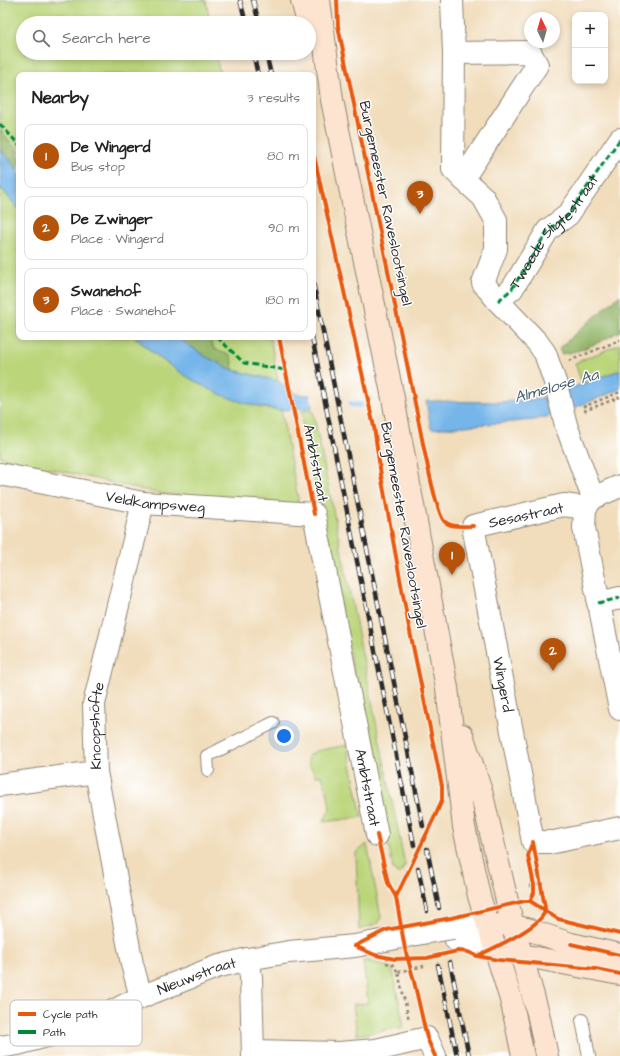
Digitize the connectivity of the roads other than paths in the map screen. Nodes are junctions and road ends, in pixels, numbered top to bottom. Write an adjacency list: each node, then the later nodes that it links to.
1 (302, 0): 4 (main road)
2 (319, 0): 7 (main road, Burgemeester Raveslootsingel)
3 (452, 0): 6 (street)
4 (306, 16)
5 (316, 51): 7 (main road, Burgemeester Raveslootsingel)
6 (454, 53): 9 (street); 9 (street)
7 (337, 124): 19 (main road, Burgemeester Raveslootsingel)
8 (620, 139): 10 (street, Tweede Sligtestraat)
9 (463, 179): 10 (street)
10 (498, 301): 14 (street)
11 (0, 474): 13 (street, Veldkampsweg)
12 (620, 486): 14 (street)
13 (142, 503): 15 (street, Veldkampsweg); 23 (street, Knoopshöfte)
14 (589, 503): 16 (street, Sesastraat); 18 (street)
15 (314, 514): 26 (street, Ambtstraat)
16 (473, 526): 25 (street, Wingerd)
17 (620, 598): 18 (street)
18 (598, 603): 20 (street)
19 (447, 688): 27 (main road, Burgemeester Raveslootsingel); 28 (main road, Burgemeester Raveslootsingel)
20 (620, 709)
21 (273, 723): 22 (lane)
22 (208, 770)
23 (96, 772): 24 (street); 37 (street, Knoopshöfte)
24 (0, 785)
25 (620, 828)
26 (378, 835)
27 (487, 921): 28 (main road); 29 (street, Nieuwstraat); 31 (main road, Burgemeester Raveslootsingel)
28 (513, 926): 30 (main road); 32 (main road, Burgemeester Raveslootsingel)
29 (454, 934): 31 (street, Nieuwstraat); 34 (street, Nieuwstraat)
30 (571, 944): 32 (main road); 33 (main road)
31 (495, 948): 32 (main road); 36 (main road, Burgemeester Raveslootsingel)
32 (521, 955): 35 (main road); 36 (main road, Burgemeester Raveslootsingel); 45 (main road, Burgemeester Raveslootsingel)
33 (620, 955)
34 (248, 959): 37 (street, Nieuwstraat); 43 (street)
35 (620, 974)
36 (508, 989): 44 (main road, Burgemeester Raveslootsingel)
37 (142, 997): 38 (street, Nieuwstraat)
38 (136, 1000)
39 (582, 1020): 46 (lane)
40 (10, 1045): 42 (street, Nieuwstraat)
41 (425, 1045): 43 (street)
42 (0, 1047)
43 (254, 1054)
44 (523, 1056)
45 (547, 1056)
46 (589, 1056)

